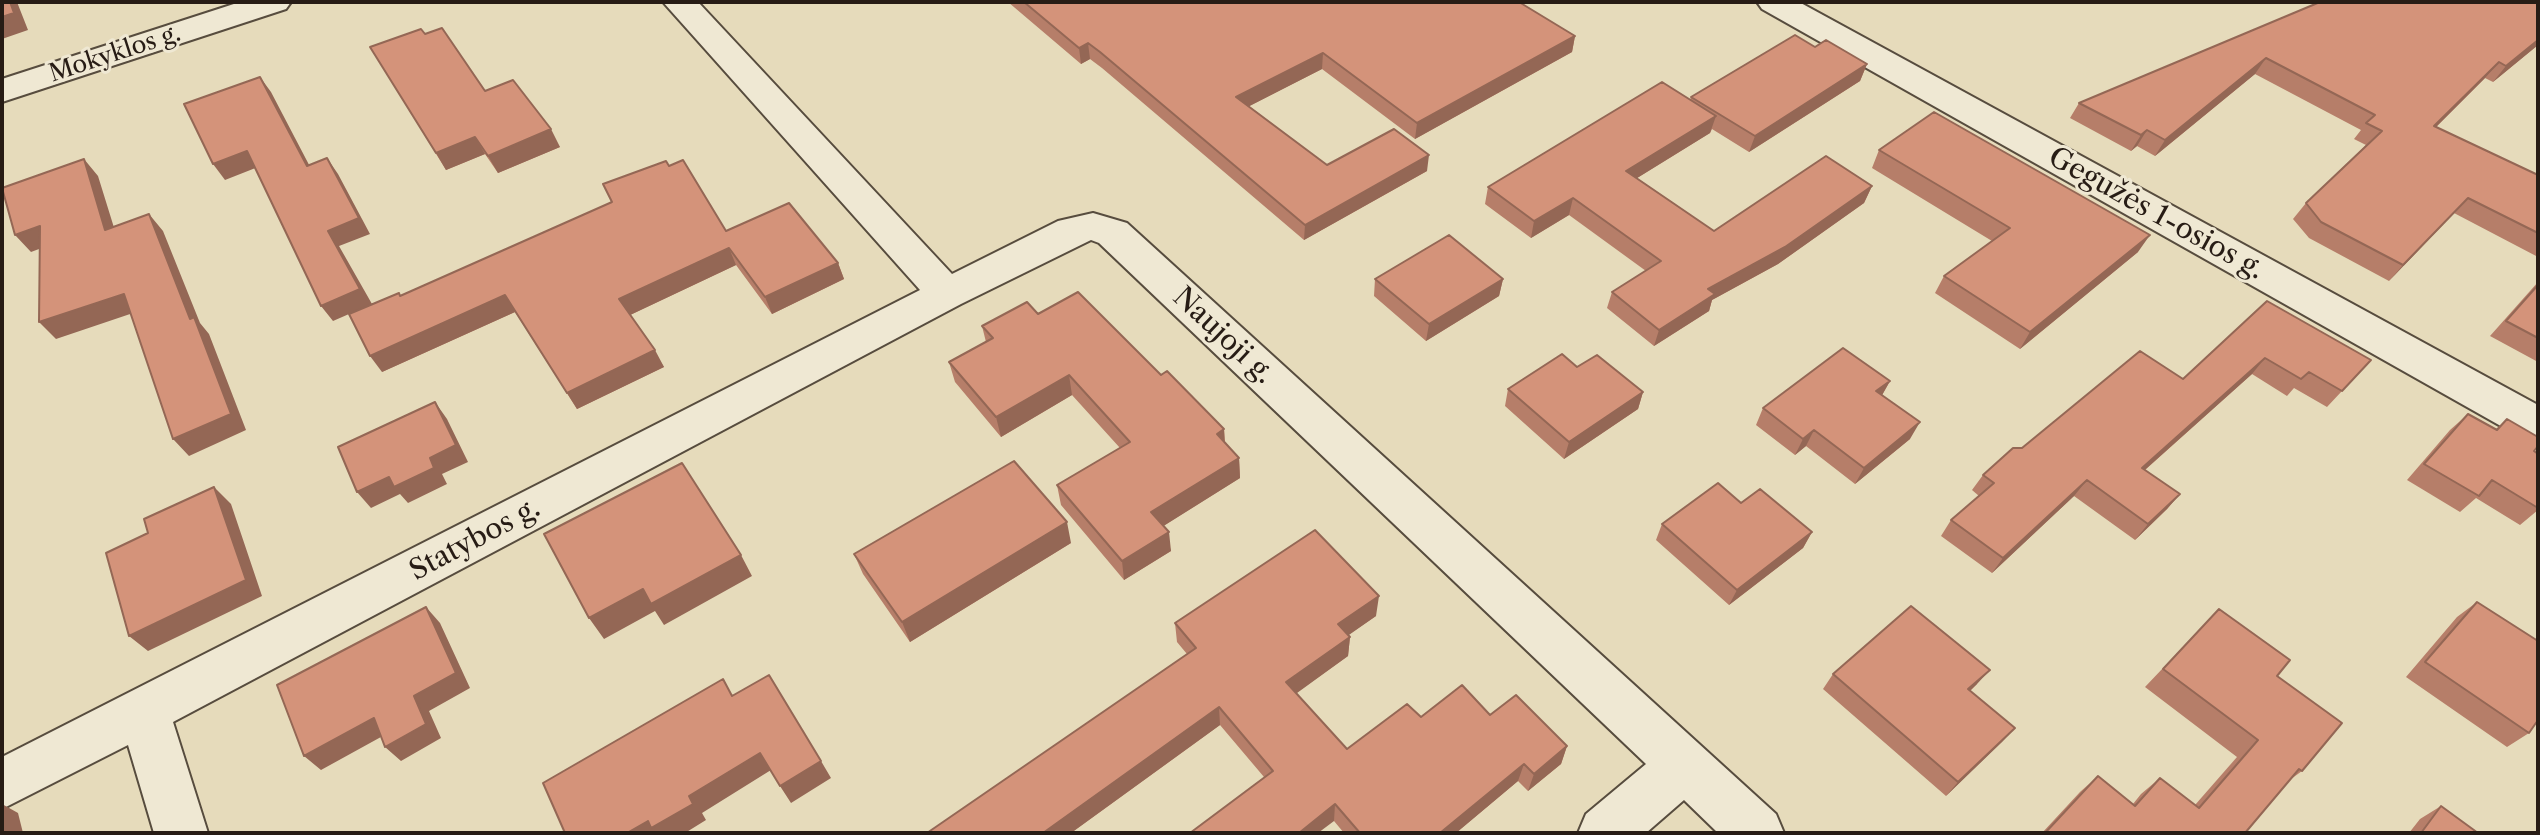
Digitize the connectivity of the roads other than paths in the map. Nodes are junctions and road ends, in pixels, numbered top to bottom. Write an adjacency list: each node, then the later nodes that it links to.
1 (274, 2): 4 (street, Mokyklos g.)
2 (680, 2): 5 (street)
3 (1774, 2): 6 (street, Gegužės 1-osios g.)
4 (2, 91)
5 (947, 294): 7 (street, Statybos g.); 8 (street, Naujoji g.)
6 (2538, 426)
7 (144, 713): 9 (street, Statybos g.); 10 (street)
8 (1684, 766): 11 (street); 12 (street, Naujoji g.)
9 (2, 784)
10 (181, 833)
11 (1605, 833)
12 (1757, 833)

